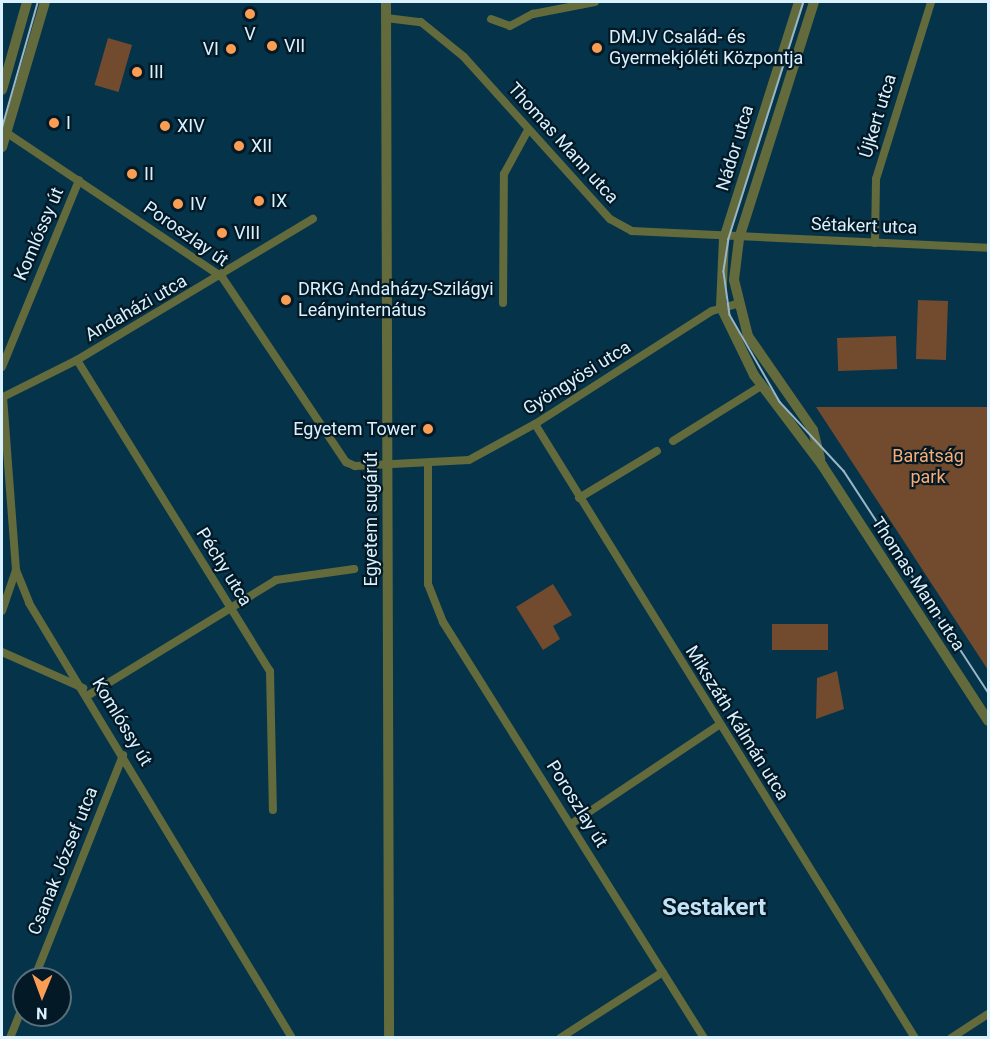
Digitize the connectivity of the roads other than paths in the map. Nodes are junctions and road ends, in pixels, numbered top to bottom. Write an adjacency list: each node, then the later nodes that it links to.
1 (27, 2): 10 (street)
2 (45, 2): 12 (street)
3 (386, 2): 8 (street, Egyetem sugárút)
4 (595, 2): 9 (street)
5 (931, 2): 18 (street, Újkert utca)
6 (798, 3): 7 (street); 16 (street, Nádor utca)
7 (812, 5): 17 (street, Nádor utca)
8 (386, 18): 11 (street, Thomas Mann utca); 34 (street, Egyetem sugárút)
9 (491, 19)
10 (2, 90)
11 (528, 130): 16 (street, Thomas Mann utca); 21 (street)
12 (7, 133): 13 (street); 14 (street, Poroszlay út)
13 (2, 147)
14 (79, 180): 20 (street, Poroszlay út); 25 (street, Komlóssy út)
15 (313, 219): 20 (street, Andaházi utca)
16 (724, 238): 17 (street, Thomas Mann utca); 23 (street, Nádor utca)
17 (738, 239): 18 (street, Sétakert utca); 22 (street, Nádor utca)
18 (875, 243): 19 (street, Sétakert utca)
19 (988, 249)
20 (222, 277): 24 (street, Andaházi utca); 31 (street, Poroszlay út)
21 (503, 303)
22 (738, 304): 23 (street, Gyöngyösi utca); 33 (street, Thomas Mann utca)
23 (722, 307): 26 (street, Thomas Mann utca); 28 (street, Gyöngyösi utca)
24 (77, 360): 27 (street, Andaházi utca); 38 (street, Péchy utca)
25 (2, 367)
26 (761, 386): 29 (street); 33 (street, Thomas Mann utca)
27 (2, 396): 37 (street, Komlóssy út)
28 (535, 424): 32 (street, Gyöngyösi utca); 35 (street, Mikszáth Kálmán utca)
29 (673, 441)
30 (657, 451): 35 (street)
31 (346, 462): 34 (street, Gyöngyösi utca)
32 (429, 465): 34 (street, Gyöngyösi utca); 46 (street, Poroszlay út)
33 (822, 465): 42 (street, Thomas Mann utca)
34 (388, 466): 51 (street, Egyetem sugárút)
35 (579, 498): 43 (street, Mikszáth Kálmán utca)
36 (354, 569): 38 (street)
37 (16, 570): 39 (street); 41 (street, Komlóssy út)
38 (230, 608): 41 (street); 45 (street, Péchy utca)
39 (2, 611)
40 (2, 652): 41 (street)
41 (85, 692): 44 (street, Komlóssy út)
42 (988, 721)
43 (719, 725): 46 (street); 54 (street, Mikszáth Kálmán utca)
44 (123, 755): 47 (street, Csanak József utca); 50 (street, Komlóssy út)
45 (273, 810)
46 (571, 824): 48 (street, Poroszlay út)
47 (39, 967)
48 (663, 972): 52 (street); 53 (street, Poroszlay út)
49 (988, 1014): 55 (street)
50 (292, 1038)
51 (389, 1038)
52 (560, 1038)
53 (704, 1038)
54 (915, 1038)
55 (951, 1038)

